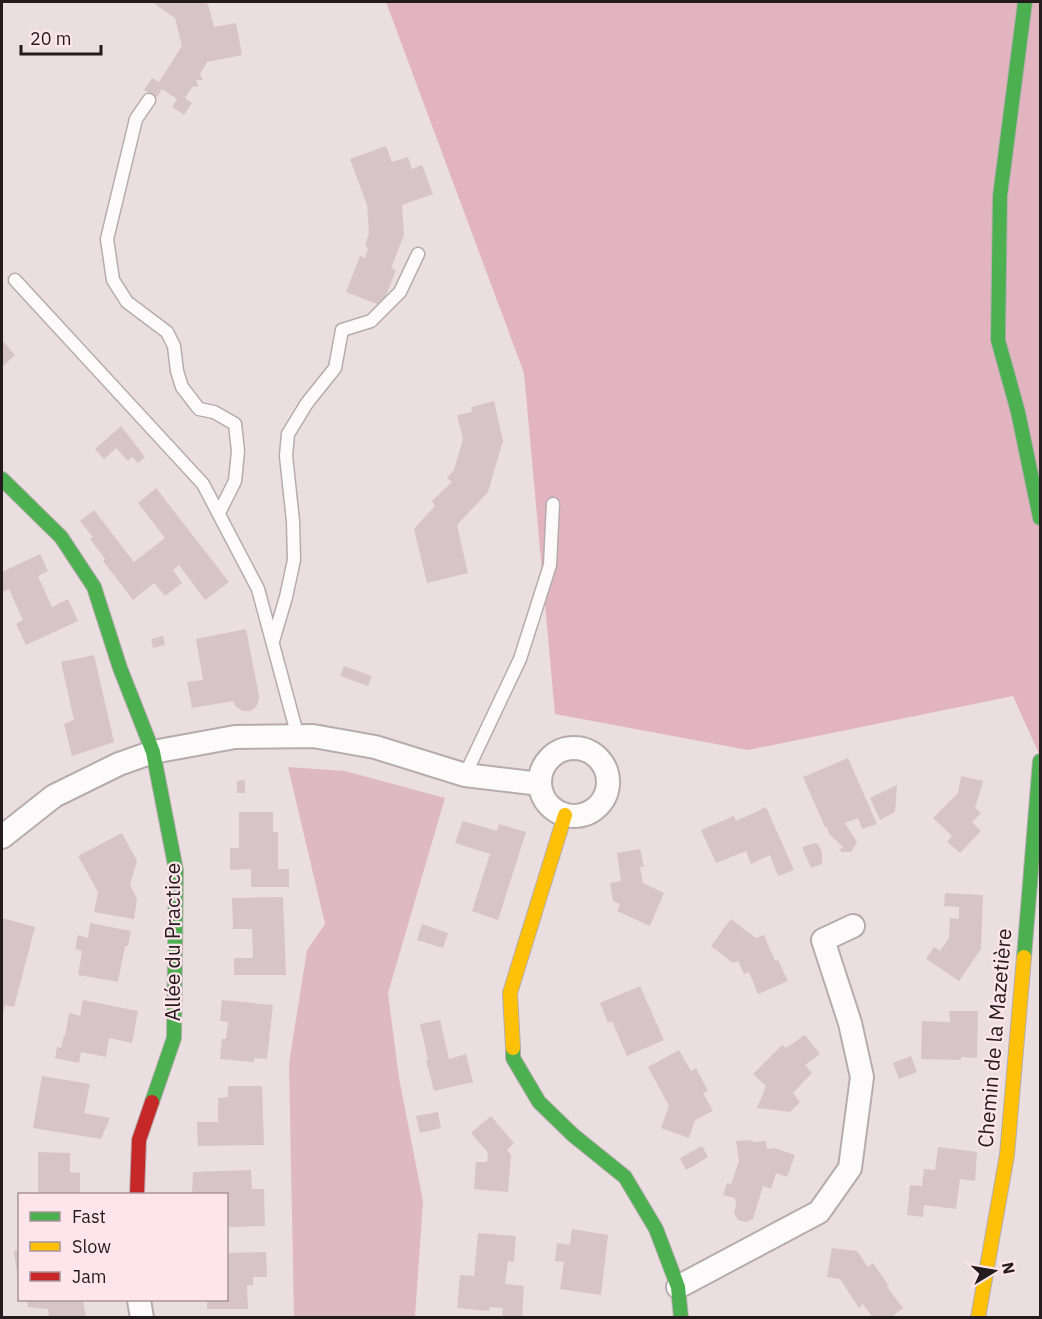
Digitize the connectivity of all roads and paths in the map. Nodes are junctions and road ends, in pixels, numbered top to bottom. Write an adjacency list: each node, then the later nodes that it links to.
1 (1025, 2): 8 (street)
2 (149, 100): 7 (lane)
3 (418, 254): 9 (lane)
4 (15, 280): 7 (lane)
5 (2, 478): 11 (street, Allée du Practice)
6 (553, 504): 13 (lane)
7 (219, 513): 9 (lane)
8 (1041, 518)
9 (272, 642): 10 (lane)
10 (298, 737): 11 (street); 13 (street)
11 (153, 752): 16 (street); 18 (street, Allée du Practice)
12 (1041, 761): 23 (street, Chemin de la Mazetière)
13 (465, 775): 14 (street)
14 (540, 783): 15 (street); 15 (street)
15 (565, 815): 19 (street)
16 (2, 837)
17 (853, 926): 19 (street)
18 (137, 1193)
19 (678, 1287): 22 (street)
20 (139, 1301): 21 (street)
21 (142, 1317)
22 (681, 1317)
23 (978, 1317)

